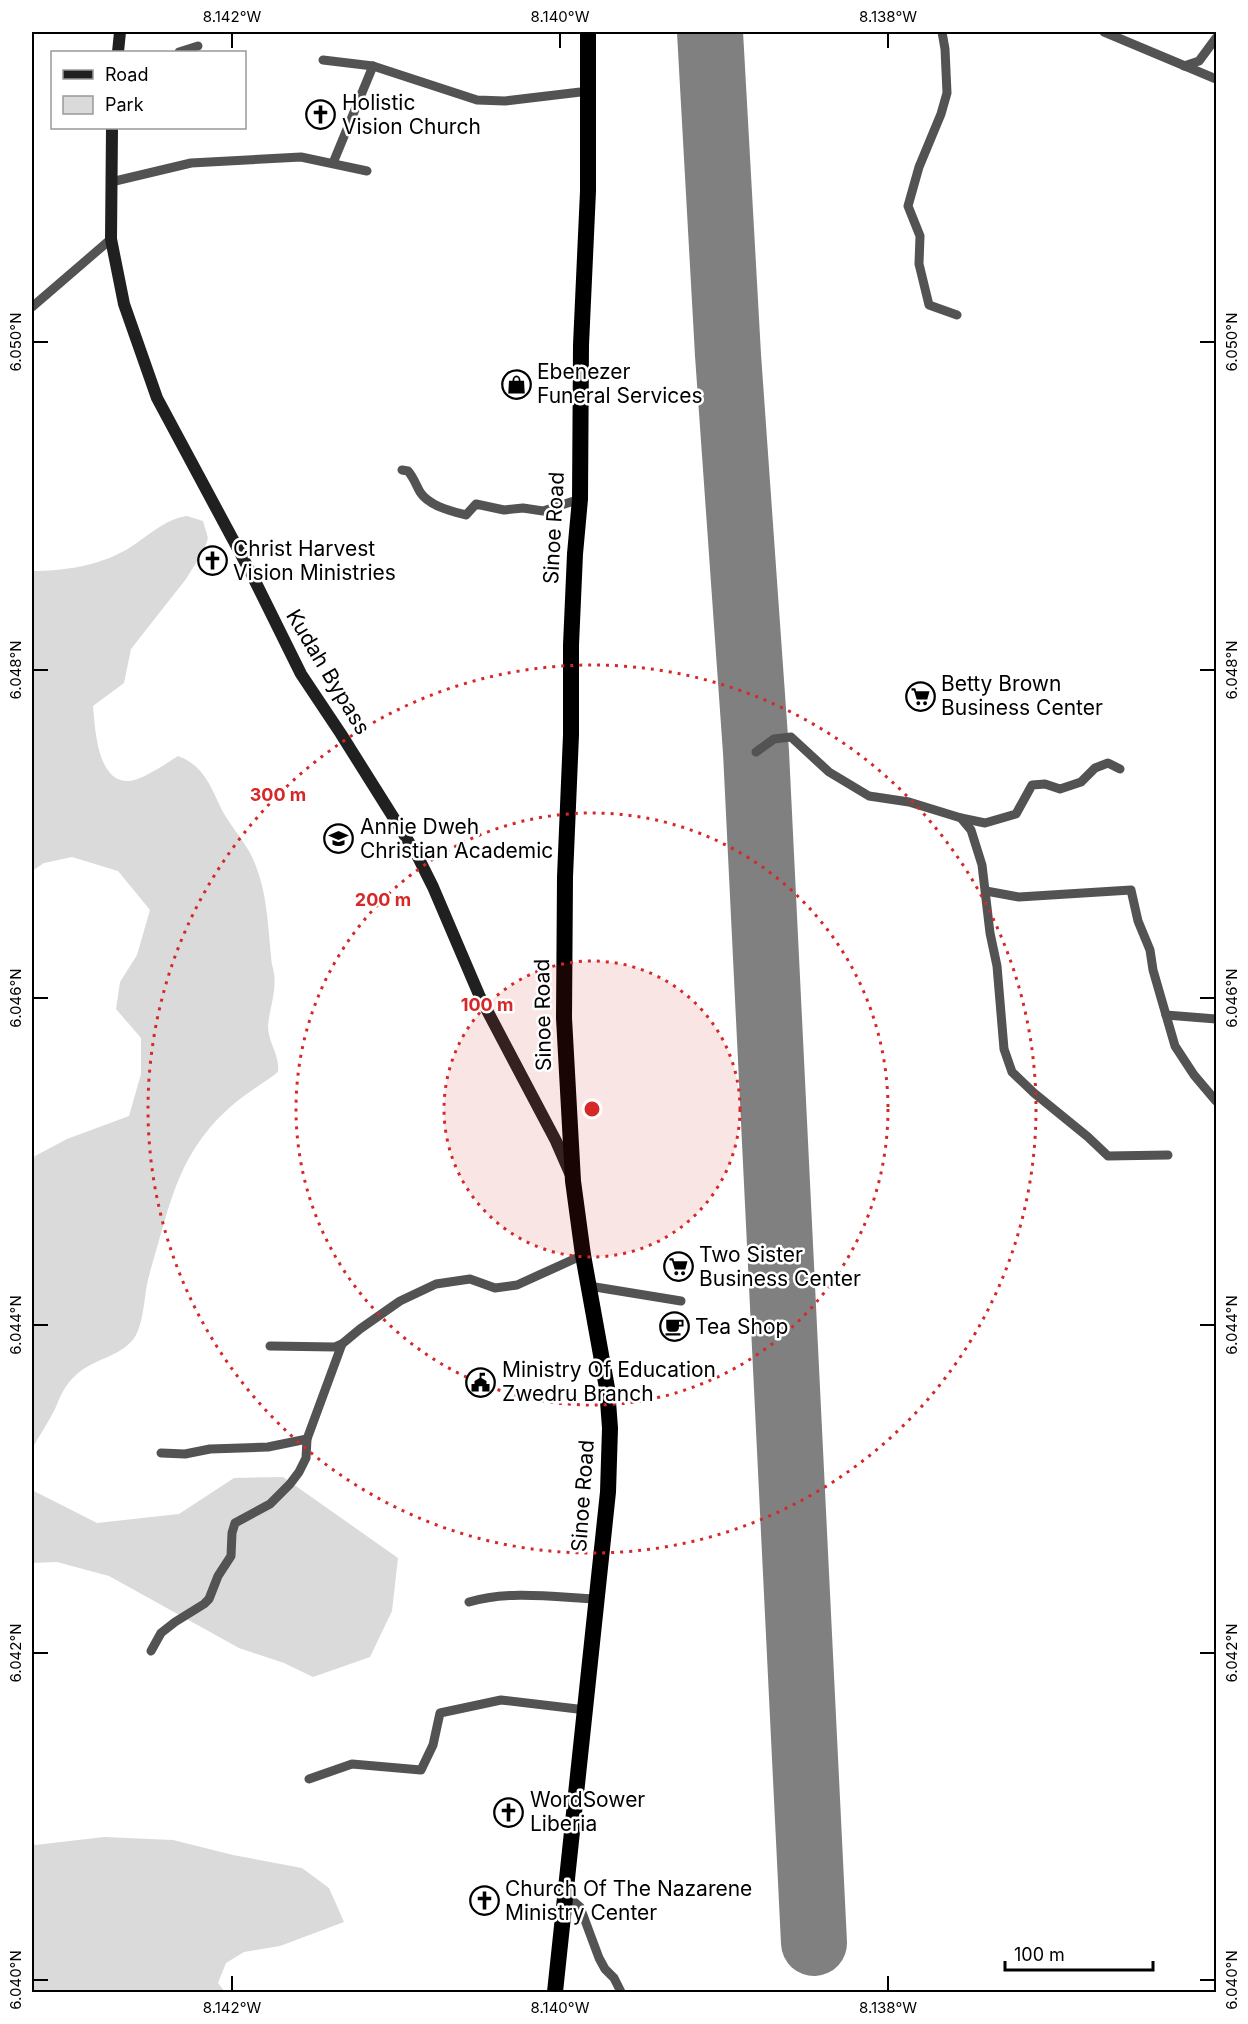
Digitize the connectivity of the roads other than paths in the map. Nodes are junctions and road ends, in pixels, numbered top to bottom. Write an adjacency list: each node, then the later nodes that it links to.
1 (120, 32): 7 (street)
2 (588, 32): 13 (highway, Sinoe Road)
3 (942, 32): 20 (street)
4 (1104, 32): 11 (street)
5 (1216, 38): 11 (street)
6 (198, 46): 8 (street)
7 (118, 51)
8 (182, 51)
9 (323, 60): 10 (street)
10 (373, 66): 13 (street); 15 (street)
11 (1184, 66): 12 (street)
12 (1216, 79)
13 (589, 91): 22 (highway, Sinoe Road)
14 (112, 129): 17 (street, Kudah Bypass)
15 (333, 163): 16 (street); 17 (street)
16 (367, 171)
17 (111, 182): 18 (street, Kudah Bypass)
18 (111, 239): 19 (street); 31 (street, Kudah Bypass)
19 (32, 307)
20 (957, 315)
21 (402, 470): 22 (street)
22 (580, 499): 31 (highway, Sinoe Road)
23 (756, 752): 25 (street)
24 (1120, 769): 25 (street)
25 (961, 818): 26 (street)
26 (986, 891): 27 (street); 30 (street)
27 (1166, 1015): 28 (street); 29 (street)
28 (1216, 1019)
29 (1216, 1101)
30 (1168, 1155)
31 (573, 1181): 32 (highway, Sinoe Road)
32 (583, 1255): 33 (highway, Sinoe Road); 35 (street)
33 (589, 1286): 34 (street); 39 (highway, Sinoe Road)
34 (681, 1300)
35 (342, 1344): 36 (street); 37 (street)
36 (270, 1346)
37 (307, 1439): 38 (street); 41 (street)
38 (161, 1453)
39 (596, 1599): 40 (street); 42 (highway, Sinoe Road)
40 (469, 1602)
41 (151, 1651)
42 (586, 1710): 43 (street); 44 (highway, Sinoe Road)
43 (309, 1779)
44 (565, 1894): 45 (highway, Sinoe Road); 46 (street)
45 (555, 1992)
46 (621, 1992)

